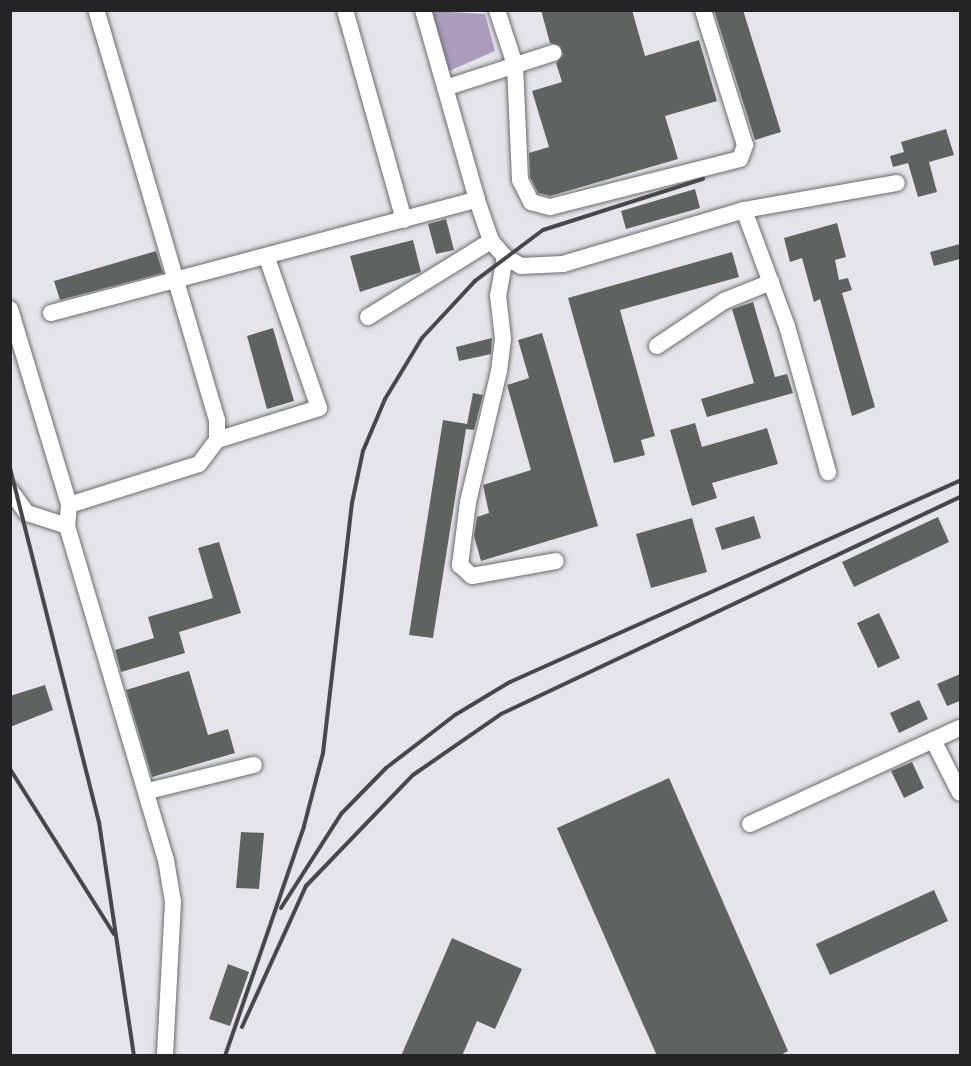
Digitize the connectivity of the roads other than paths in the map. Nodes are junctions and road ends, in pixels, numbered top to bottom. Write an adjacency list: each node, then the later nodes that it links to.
1 (96, 10): 17 (lane)
2 (345, 10): 12 (lane)
3 (423, 10): 8 (lane)
4 (497, 10): 7 (lane)
5 (703, 10): 7 (lane)
6 (554, 53): 7 (lane)
7 (515, 65): 8 (lane)
8 (445, 88): 10 (lane)
9 (897, 183): 11 (lane)
10 (477, 200): 12 (lane); 13 (lane)
11 (744, 210): 14 (lane); 16 (lane)
12 (404, 220): 15 (lane)
13 (491, 241): 14 (lane); 20 (lane)
14 (505, 257): 27 (lane)
15 (267, 258): 17 (lane); 22 (lane)
16 (771, 282): 21 (lane); 23 (lane)
17 (177, 283): 19 (lane); 22 (lane)
18 (10, 309): 25 (lane)
19 (51, 313)
20 (368, 317)
21 (657, 346)
22 (217, 440): 25 (lane)
23 (828, 472)
24 (10, 490): 26 (lane)
25 (69, 505): 26 (lane)
26 (67, 526): 31 (lane)
27 (556, 561)
28 (960, 728): 29 (lane)
29 (933, 740): 32 (lane); 33 (lane)
30 (254, 765): 31 (lane)
31 (148, 791): 34 (lane)
32 (960, 793)
33 (750, 824)
34 (165, 1056)

